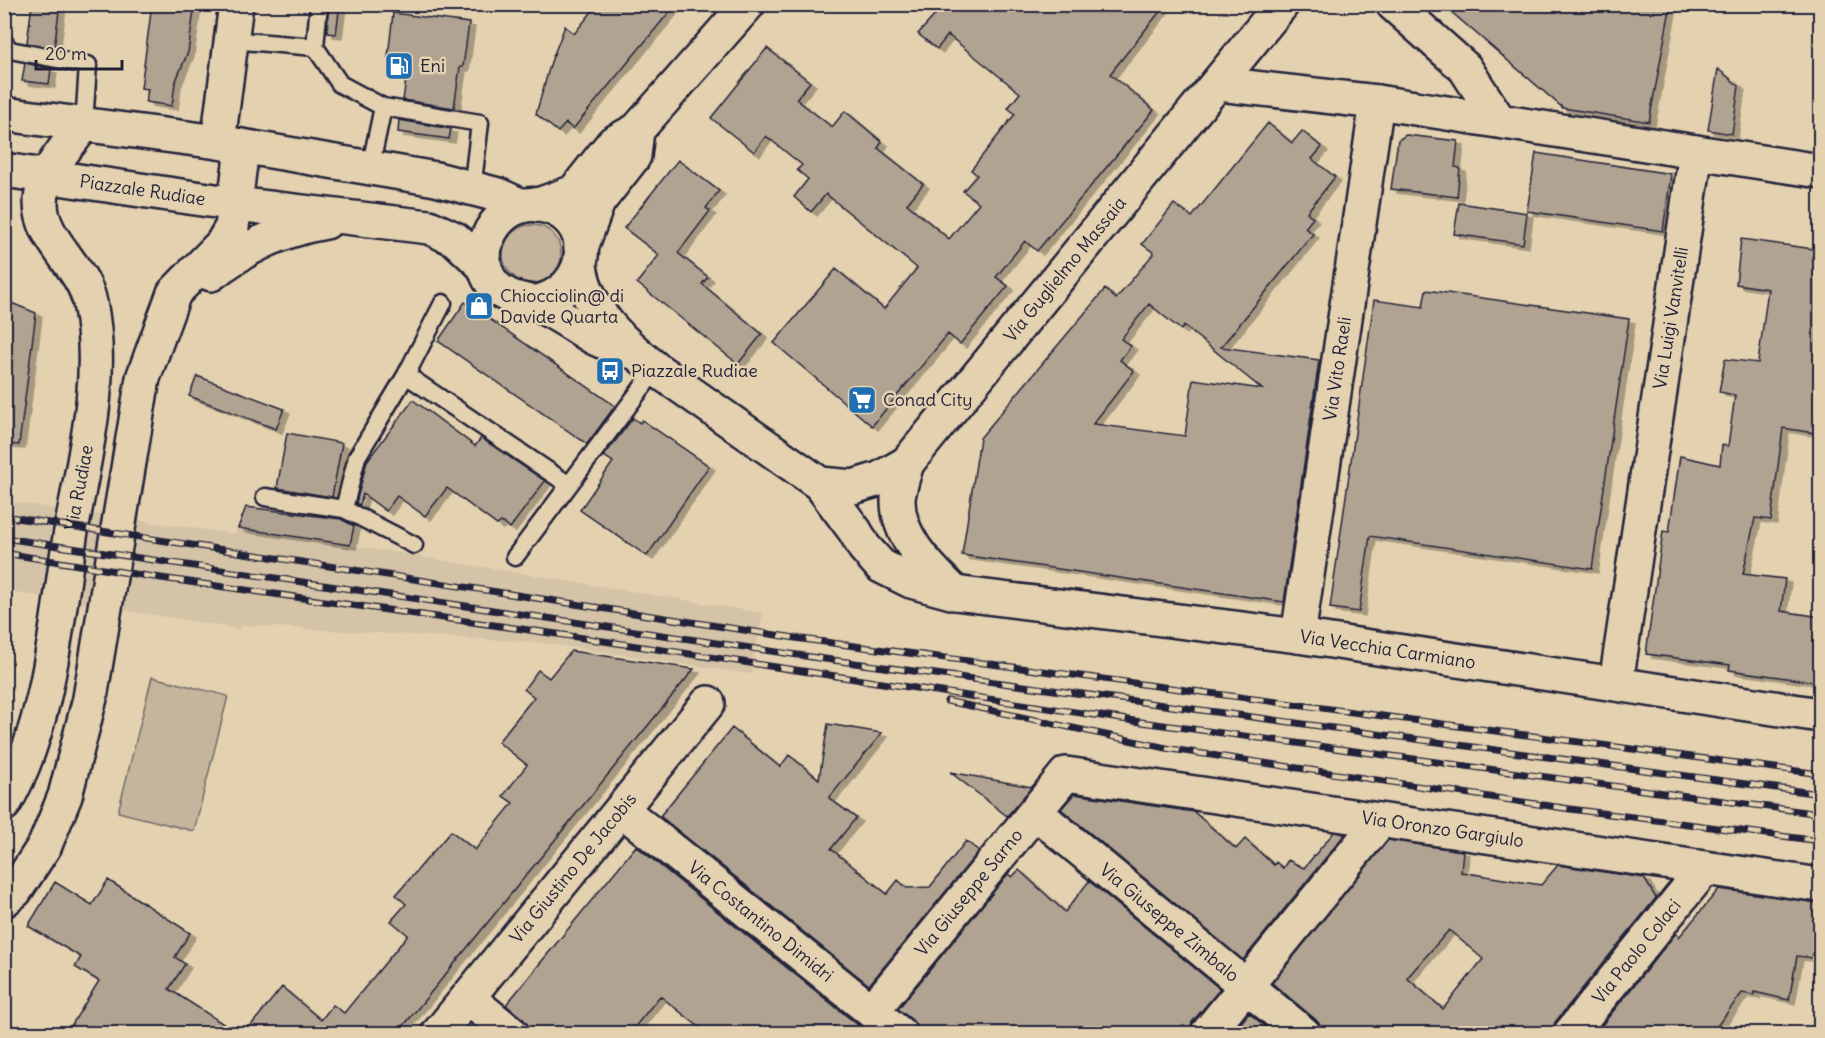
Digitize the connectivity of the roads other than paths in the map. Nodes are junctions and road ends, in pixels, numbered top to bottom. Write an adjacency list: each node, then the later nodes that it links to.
1 (236, 4): 6 (street)
2 (319, 4): 8 (lane)
3 (748, 4): 15 (street)
4 (1282, 4): 9 (street, Via Guglielmo Massaia)
5 (1393, 4): 13 (street)
6 (231, 40): 8 (lane); 16 (street)
7 (4, 42): 14 (lane)
8 (315, 47): 11 (lane)
9 (1219, 84): 10 (street); 33 (street, Via Guglielmo Massaia)
10 (1377, 102): 13 (street); 43 (street, Via Vito Raeli)
11 (383, 107): 18 (lane); 22 (lane)
12 (4, 114): 14 (street, Piazzale Rudiae)
13 (1498, 119): 17 (street)
14 (84, 125): 16 (street, Piazzale Rudiae); 21 (street, Piazzale Rudiae)
15 (637, 130): 24 (street); 26 (street)
16 (230, 145): 18 (street, Piazzale Rudiae); 23 (street)
17 (1696, 152): 20 (street); 44 (street, Via Luigi Vanvitelli)
18 (370, 169): 22 (street, Piazzale Rudiae)
19 (4, 170): 21 (street, Piazzale Rudiae)
20 (1821, 171)
21 (48, 177): 23 (street, Piazzale Rudiae); 48 (street, Via Rudiae)
22 (472, 190): 24 (street, Piazzale Rudiae)
23 (236, 204): 25 (street, Piazzale Rudiae); 30 (street)
24 (530, 205): 26 (street, Piazzale Rudiae); 27 (street)
25 (362, 217): 27 (street, Piazzale Rudiae); 30 (street)
26 (581, 256): 29 (street); 31 (street, Piazzale Rudiae)
27 (485, 267): 29 (street, Piazzale Rudiae)
28 (443, 303): 32 (lane)
29 (533, 303): 31 (street, Piazzale Rudiae)
30 (164, 318): 54 (street)
31 (647, 362): 34 (street, Piazzale Rudiae); 35 (lane)
32 (406, 375): 35 (lane); 38 (lane)
33 (907, 463): 36 (street, Via Guglielmo Massaia); 39 (street)
34 (820, 484): 36 (street, Via Guglielmo Massaia); 42 (street, Via Vecchia Carmiano)
35 (569, 485): 41 (lane)
36 (853, 487): 39 (street)
37 (265, 497): 38 (lane)
38 (344, 509): 40 (lane)
39 (902, 523): 42 (street)
40 (414, 545)
41 (515, 557)
42 (955, 593): 43 (street, Via Vecchia Carmiano)
43 (1298, 636): 44 (street, Via Vecchia Carmiano)
44 (1616, 683): 46 (street, Via Vecchia Carmiano)
45 (708, 703): 49 (street, Via Giustino De Jacobis)
46 (1821, 716)
47 (1066, 774): 50 (street, Via Giuseppe Sarno); 51 (street, Via Oronzo Gargiulo)
48 (4, 804)
49 (622, 810): 56 (street, Via Giustino De Jacobis); 57 (street, Via Costantino Dimidri)
50 (1035, 812): 55 (street, Via Giuseppe Zimbalo); 57 (street, Via Giuseppe Sarno)
51 (1380, 822): 52 (street, Via Oronzo Gargiulo); 55 (street)
52 (1704, 869): 53 (street, Via Oronzo Gargiulo); 63 (street, Via Paolo Colaci)
53 (1821, 885)
54 (8, 899)
55 (1247, 984): 61 (street); 62 (street, Via Giuseppe Zimbalo)
56 (468, 998): 58 (street, Via Giustino De Jacobis); 59 (street)
57 (872, 1011): 60 (street, Via Costantino Dimidri)
58 (438, 1034)
59 (512, 1034)
60 (900, 1034)
61 (1207, 1034)
62 (1304, 1034)
63 (1570, 1034)

